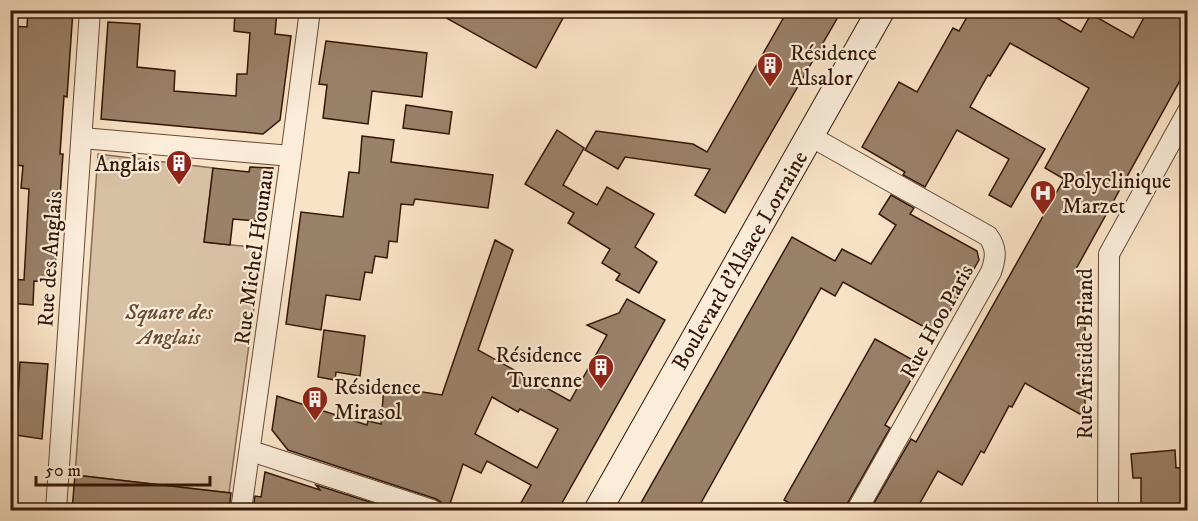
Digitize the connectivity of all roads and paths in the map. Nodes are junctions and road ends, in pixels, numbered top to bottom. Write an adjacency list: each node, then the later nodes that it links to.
1 (90, 10): 6 (street, Rue des Anglais)
2 (310, 10): 7 (street, Rue Michel Hounau)
3 (881, 10): 5 (main road, Boulevard d'Alsace Lorraine)
4 (1188, 111): 14 (street, Rue Aristide Briand)
5 (810, 136): 12 (main road, Boulevard d'Alsace Lorraine); 13 (street, Rue Hoo Paris)
6 (82, 138): 7 (street); 9 (street, Rue des Anglais)
7 (291, 156): 8 (street, Rue Michel Hounau)
8 (251, 451): 10 (street, Rue Michel Hounau); 11 (street)
9 (56, 510)
10 (241, 510)
11 (432, 510)
12 (598, 510)
13 (857, 510)
14 (1108, 510)

